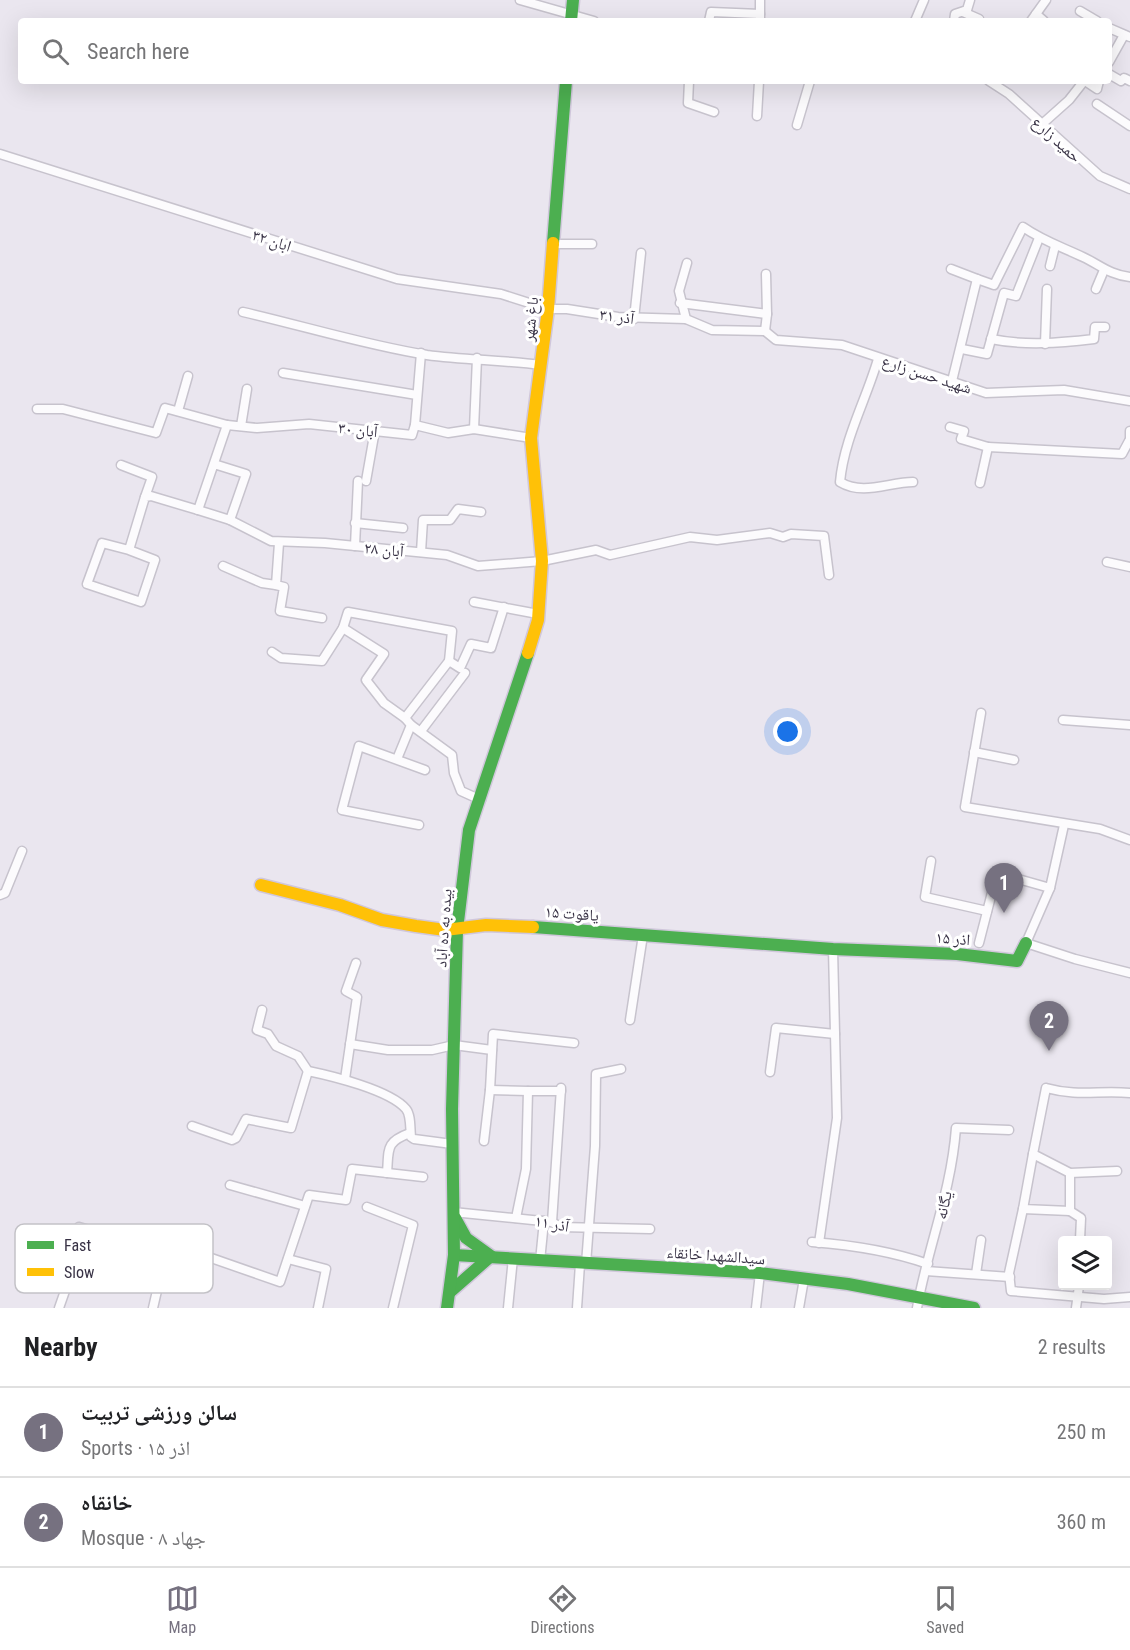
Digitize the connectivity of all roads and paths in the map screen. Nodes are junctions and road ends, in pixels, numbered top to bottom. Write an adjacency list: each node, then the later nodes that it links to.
1 (520, 0): 10 (street)
2 (573, 0): 10 (main road)
3 (760, 0): 9 (street)
4 (924, 0): 12 (street)
5 (970, 0): 8 (street)
6 (1046, 0): 15 (street)
7 (1080, 11): 16 (street)
8 (963, 12): 13 (street); 14 (street)
9 (760, 17): 11 (street)
10 (571, 18)
11 (710, 18)
12 (916, 18)
13 (954, 18)
14 (977, 18)
15 (1034, 18)
16 (1092, 18)
17 (1112, 29): 18 (street)
18 (1127, 36): 19 (street)
19 (1112, 58)
20 (1112, 76): 21 (street)
21 (1130, 81)
22 (566, 84): 37 (main road, باغ شهر)
23 (689, 84): 29 (street)
24 (759, 84): 30 (street)
25 (809, 84): 31 (street)
26 (994, 84): 32 (street, حمید زارع)
27 (1082, 84): 32 (street)
28 (1097, 104): 33 (street)
29 (714, 112)
30 (757, 116)
31 (797, 125)
32 (1041, 125): 35 (street, حمید زارع)
33 (1130, 126)
34 (0, 154): 51 (street, ابان ۳۲)
35 (1130, 189)
36 (1039, 238): 39 (street); 47 (street); 58 (street)
37 (552, 244): 38 (street); 51 (main road, باغ شهر)
38 (592, 244)
39 (1055, 246): 42 (street); 44 (street)
40 (641, 253): 54 (street)
41 (687, 263): 50 (street)
42 (1050, 266)
43 (951, 269): 47 (street)
44 (1104, 270): 46 (street); 49 (street)
45 (766, 274): 53 (street)
46 (1130, 277)
47 (978, 279): 60 (street)
48 (1047, 289): 59 (street)
49 (1096, 289)
50 (680, 303): 53 (street); 55 (street)
51 (548, 309): 54 (street, آذر ۳۱); 64 (main road, باغ شهر)
52 (243, 312): 61 (street)
53 (767, 314): 57 (street)
54 (634, 318): 55 (street, آذر ۳۱)
55 (686, 319): 57 (street, شهید حسن زارع)
56 (1105, 327): 59 (street)
57 (765, 332): 63 (street, شهید حسن زارع)
58 (991, 339): 59 (street); 60 (street)
59 (1045, 344)
60 (962, 349): 67 (street)
61 (421, 354): 62 (street); 69 (street)
62 (477, 358): 64 (street); 77 (street)
63 (878, 359): 67 (street, شهید حسن زارع); 85 (street)
64 (542, 365): 80 (main road, باغ شهر)
65 (283, 373): 69 (street)
66 (188, 376): 72 (street)
67 (952, 381): 70 (street, شهید حسن زارع)
68 (247, 389): 75 (street)
69 (417, 395): 74 (street)
70 (1130, 401)
71 (37, 409): 72 (street)
72 (178, 411): 73 (street, آبان ۳۰)
73 (227, 425): 75 (street, آبان ۳۰); 83 (street)
74 (415, 425): 77 (street); 78 (street, آبان ۳۰)
75 (241, 426): 78 (street, آبان ۳۰)
76 (950, 427): 82 (street)
77 (474, 429): 80 (street)
78 (375, 430): 91 (street)
79 (1130, 430): 81 (street)
80 (531, 438): 97 (main road, باغ شهر)
81 (1129, 441): 82 (street)
82 (988, 447): 86 (street)
83 (214, 464): 88 (street); 90 (street)
84 (121, 465): 87 (street)
85 (913, 482)
86 (980, 483)
87 (145, 497): 88 (street, آبان ۲۸); 95 (street)
88 (198, 510): 90 (street, آبان ۲۸)
89 (481, 512): 96 (street)
90 (230, 520): 93 (street, آبان ۲۸)
91 (355, 523): 92 (street); 94 (street)
92 (403, 528)
93 (279, 543): 94 (street, آبان ۲۸); 102 (street)
94 (355, 546): 96 (street, آبان ۲۸)
95 (129, 550): 95 (street)
96 (421, 552): 97 (street, آبان ۲۸)
97 (542, 561): 101 (street, آبان ۲۸); 105 (main road, بیده به ده آباد)
98 (1107, 562): 100 (street)
99 (223, 566): 102 (street)
100 (1130, 567)
101 (829, 575)
102 (276, 585): 106 (street)
103 (474, 602): 104 (street)
104 (504, 608): 105 (street); 109 (street)
105 (538, 614): 120 (main road, بیده به ده آباد)
106 (322, 618)
107 (343, 628): 108 (street); 109 (street); 113 (street)
108 (272, 651)
109 (449, 661): 113 (street)
110 (465, 672): 115 (street)
111 (981, 713): 116 (street)
112 (1063, 720): 114 (street)
113 (408, 721): 115 (street); 117 (street)
114 (1130, 725)
115 (421, 731): 120 (street)
116 (974, 752): 118 (street); 122 (street)
117 (397, 759): 119 (street); 121 (street)
118 (1014, 760)
119 (425, 770)
120 (481, 800): 130 (main road, بیده به ده آباد)
121 (419, 825)
122 (1064, 825): 123 (street); 127 (street)
123 (1130, 840)
124 (22, 851): 128 (street)
125 (931, 861): 129 (street)
126 (261, 885): 130 (main road, یاقوت ۱۵)
127 (1050, 888): 129 (street); 133 (street)
128 (0, 895)
129 (987, 911): 132 (street)
130 (457, 930): 131 (main road, یاقوت ۱۵); 143 (main road, بیده به ده آباد)
131 (643, 935): 134 (main road, یاقوت ۱۵); 139 (street)
132 (979, 943)
133 (1026, 943): 135 (main road, اذر ۱۵); 137 (street)
134 (833, 949): 135 (main road, یاقوت ۱۵); 140 (street)
135 (886, 952)
136 (356, 963): 142 (street)
137 (1130, 973)
138 (262, 1010): 146 (street)
139 (630, 1020)
140 (835, 1034): 147 (street); 181 (street)
141 (574, 1043): 144 (street)
142 (350, 1044): 143 (street); 148 (street)
143 (454, 1045): 144 (street); 156 (main road, بیده به ده آباد)
144 (492, 1050): 149 (street)
145 (621, 1069): 170 (street)
146 (308, 1071): 148 (street); 152 (street)
147 (770, 1072)
148 (345, 1079): 154 (street)
149 (490, 1090): 150 (street); 155 (street)
150 (528, 1091): 168 (street); 169 (street)
151 (1130, 1093): 157 (street)
152 (192, 1126)
153 (1009, 1130): 181 (street, یگانه)
154 (410, 1133): 156 (street); 159 (street)
155 (484, 1141)
156 (452, 1144): 167 (main road, بیده به ده آباد)
157 (1033, 1154): 160 (street); 165 (street)
158 (1117, 1171): 160 (street)
159 (387, 1173): 161 (street); 163 (street)
160 (1070, 1173): 166 (street)
161 (423, 1177)
162 (230, 1185): 163 (street)
163 (306, 1206): 178 (street)
164 (368, 1208): 196 (street)
165 (1023, 1209): 166 (street); 184 (street)
166 (1070, 1211): 172 (street)
167 (454, 1213): 168 (street, آذر ۱۱); 174 (main road, بیده به ده آباد); 175 (main road)
168 (516, 1218): 169 (street, آذر ۱۱)
169 (548, 1222): 170 (street, آذر ۱۱); 179 (street)
170 (588, 1228): 171 (street, آذر ۱۱); 180 (street)
171 (650, 1229)
172 (1080, 1236)
173 (981, 1239): 183 (street)
174 (454, 1255): 175 (main road, سیدالشهدا خانقاء); 189 (main road, بیده به ده آباد)
175 (491, 1256): 176 (main road, سیدالشهدا خانقاء); 189 (main road)
176 (513, 1258): 179 (main road, سیدالشهدا خانقاء); 198 (street)
177 (213, 1259): 178 (street)
178 (288, 1259): 195 (street)
179 (540, 1261): 180 (main road, سیدالشهدا خانقاء)
180 (583, 1264): 182 (main road, سیدالشهدا خانقاء); 199 (street)
181 (927, 1268): 183 (street); 192 (street, یگانه)
182 (760, 1273): 185 (main road, سیدالشهدا خانقاء); 200 (street)
183 (976, 1274): 184 (street)
184 (1010, 1276): 190 (street)
185 (804, 1279): 192 (main road, سیدالشهدا خانقاء); 201 (street)
186 (1079, 1290): 190 (street)
187 (64, 1293): 193 (street)
188 (156, 1293): 194 (street)
189 (449, 1293): 197 (main road, بیده به ده آباد)
190 (1079, 1296): 191 (street); 203 (street)
191 (1130, 1298)
192 (918, 1303): 202 (main road, سیدالشهدا خانقاء)
193 (59, 1308)
194 (153, 1308)
195 (318, 1308)
196 (393, 1308)
197 (447, 1308)
198 (508, 1308)
199 (577, 1308)
200 (756, 1308)
201 (799, 1308)
202 (974, 1308)
203 (1076, 1308)

